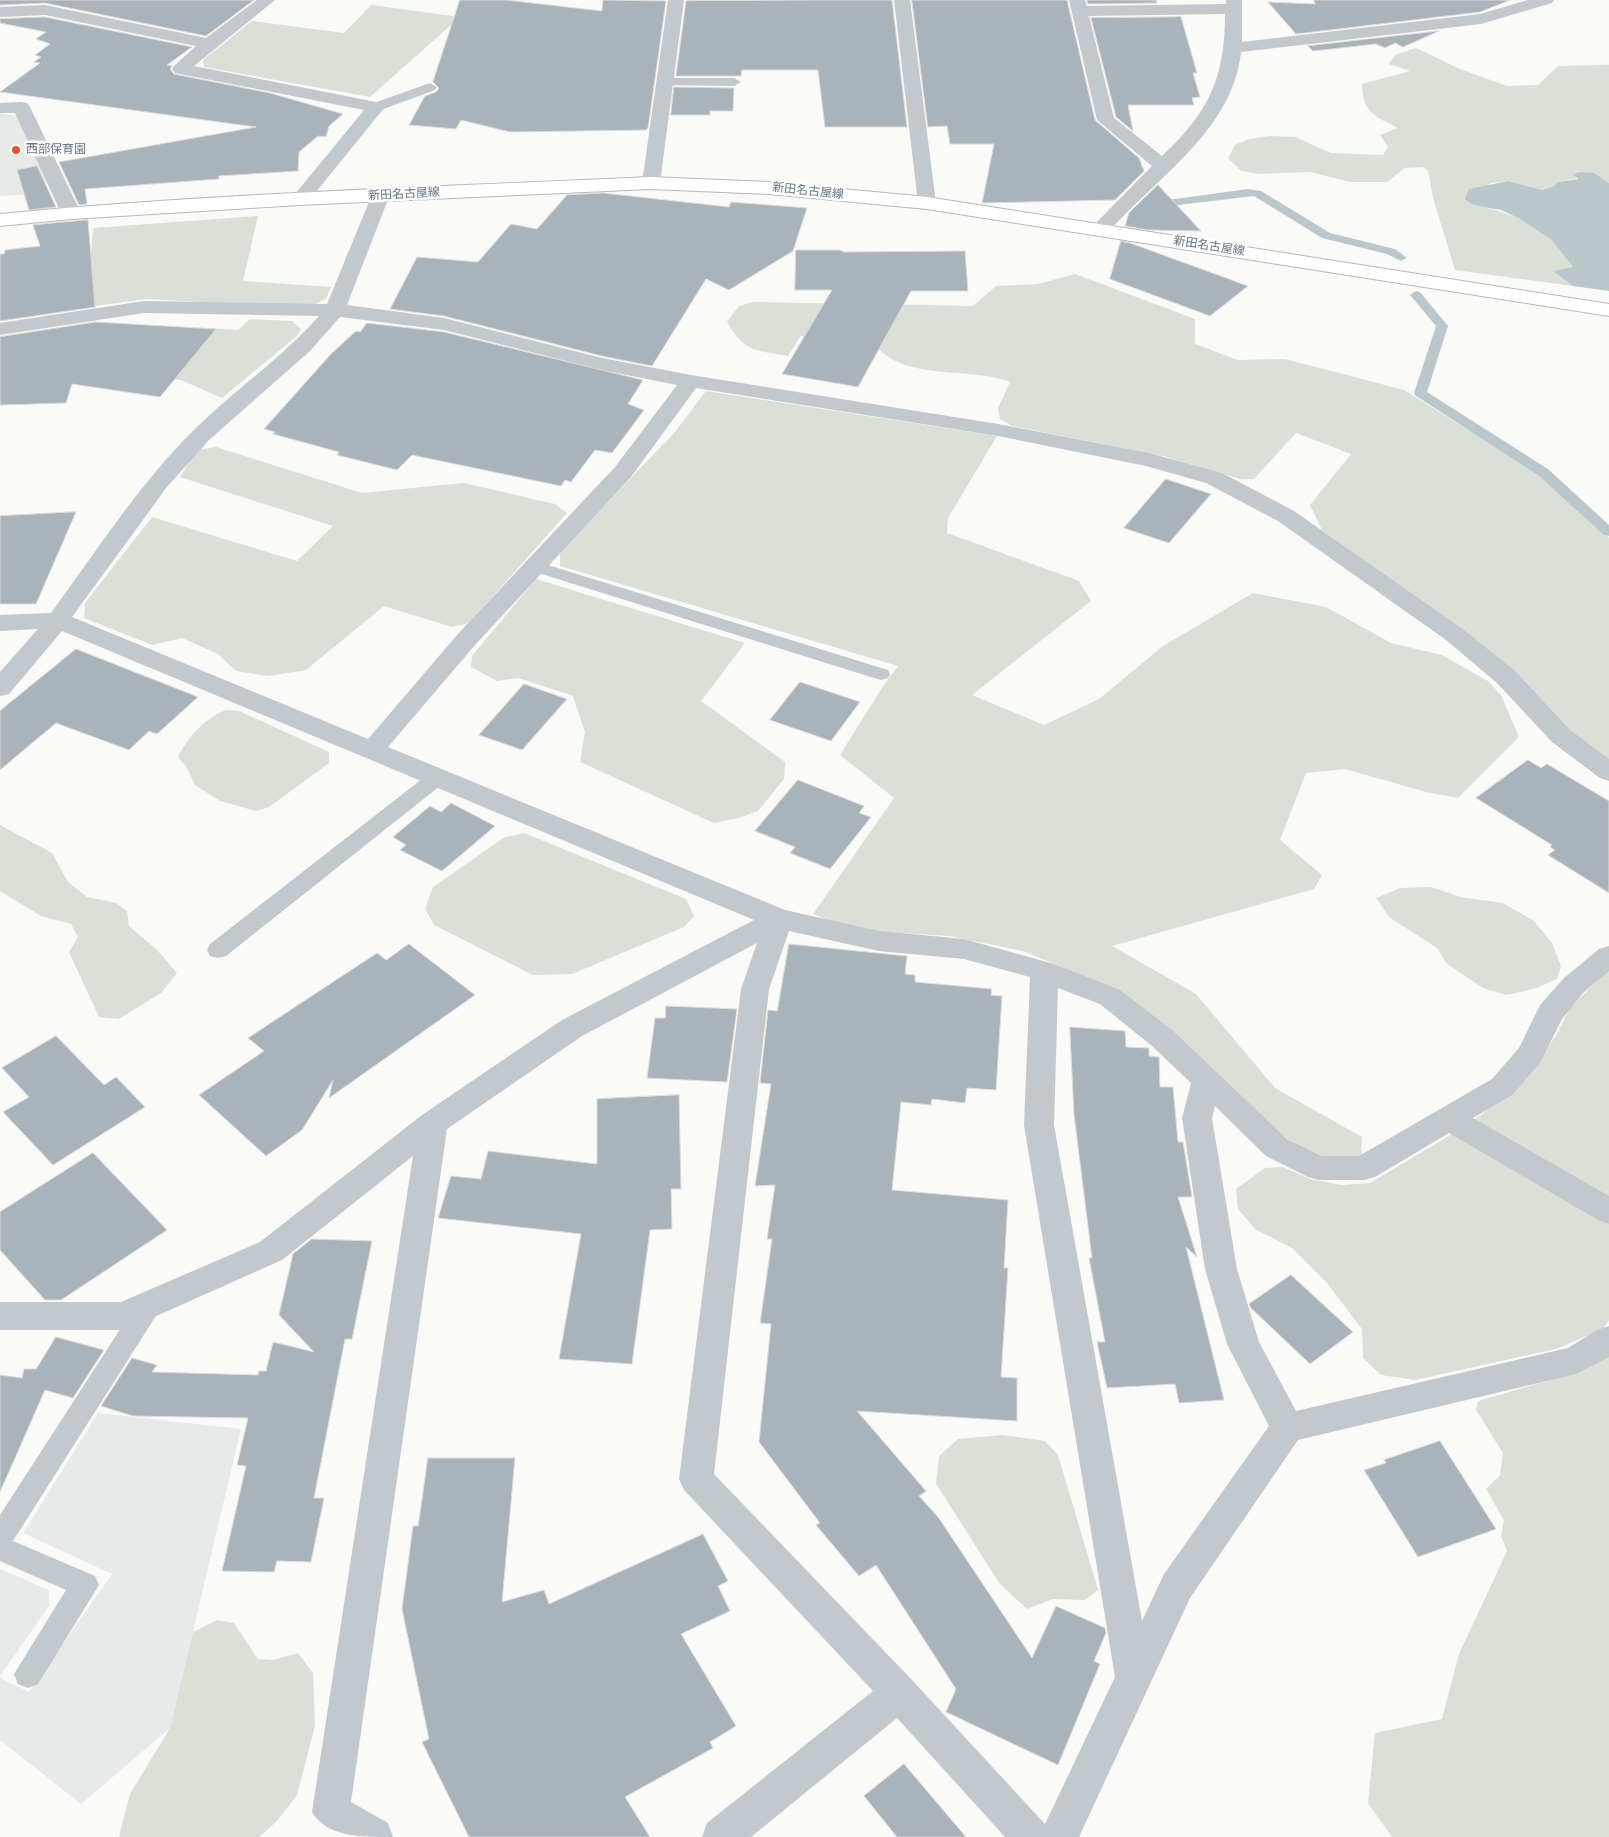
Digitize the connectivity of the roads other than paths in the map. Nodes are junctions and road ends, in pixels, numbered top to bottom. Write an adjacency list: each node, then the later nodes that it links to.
1 (267, 0): 8 (street)
2 (676, 0): 10 (street)
3 (902, 0): 19 (street)
4 (1546, 0): 9 (street)
5 (1234, 4): 6 (street); 9 (street)
6 (1078, 5): 15 (street)
7 (0, 12): 8 (street)
8 (209, 44): 13 (street)
9 (1233, 48): 15 (street)
10 (665, 82): 11 (lane); 16 (street)
11 (734, 82)
12 (430, 87): 13 (lane)
13 (376, 107): 18 (street)
14 (0, 108): 20 (street)
15 (1163, 166): 22 (street)
16 (651, 183): 17 (main road, 新田名古屋線); 19 (main road, 新田名古屋線)
17 (380, 197): 18 (main road, 新田名古屋線); 23 (street)
18 (300, 199): 20 (main road, 新田名古屋線)
19 (927, 203): 22 (main road, 新田名古屋線)
20 (71, 213): 21 (main road, 新田名古屋線)
21 (0, 220)
22 (1100, 230): 24 (main road, 新田名古屋線)
23 (335, 310): 25 (street); 26 (street); 28 (street)
24 (1609, 310)
25 (0, 329)
26 (691, 381): 27 (street); 33 (street)
27 (535, 566): 30 (lane); 32 (street)
28 (58, 620): 29 (street); 31 (street); 32 (street)
29 (0, 623)
30 (881, 674)
31 (0, 688)
32 (372, 750): 34 (street)
33 (1609, 772)
34 (438, 777): 35 (street); 36 (lane)
35 (780, 919): 38 (street); 41 (street); 51 (street)
36 (218, 950)
37 (1609, 956): 40 (street)
38 (1044, 971): 39 (street); 50 (street)
39 (1206, 1080): 40 (street); 46 (street)
40 (1448, 1118): 42 (street)
41 (433, 1123): 43 (street); 52 (street)
42 (1609, 1211)
43 (150, 1304): 44 (street); 47 (lane)
44 (0, 1316)
45 (1609, 1340): 46 (street)
46 (1287, 1428): 50 (street)
47 (0, 1538)
48 (0, 1548): 49 (lane)
49 (28, 1674)
50 (1134, 1678): 55 (street)
51 (899, 1693): 53 (street); 54 (street)
52 (374, 1837)
53 (721, 1837)
54 (1031, 1837)
55 (1059, 1837)

